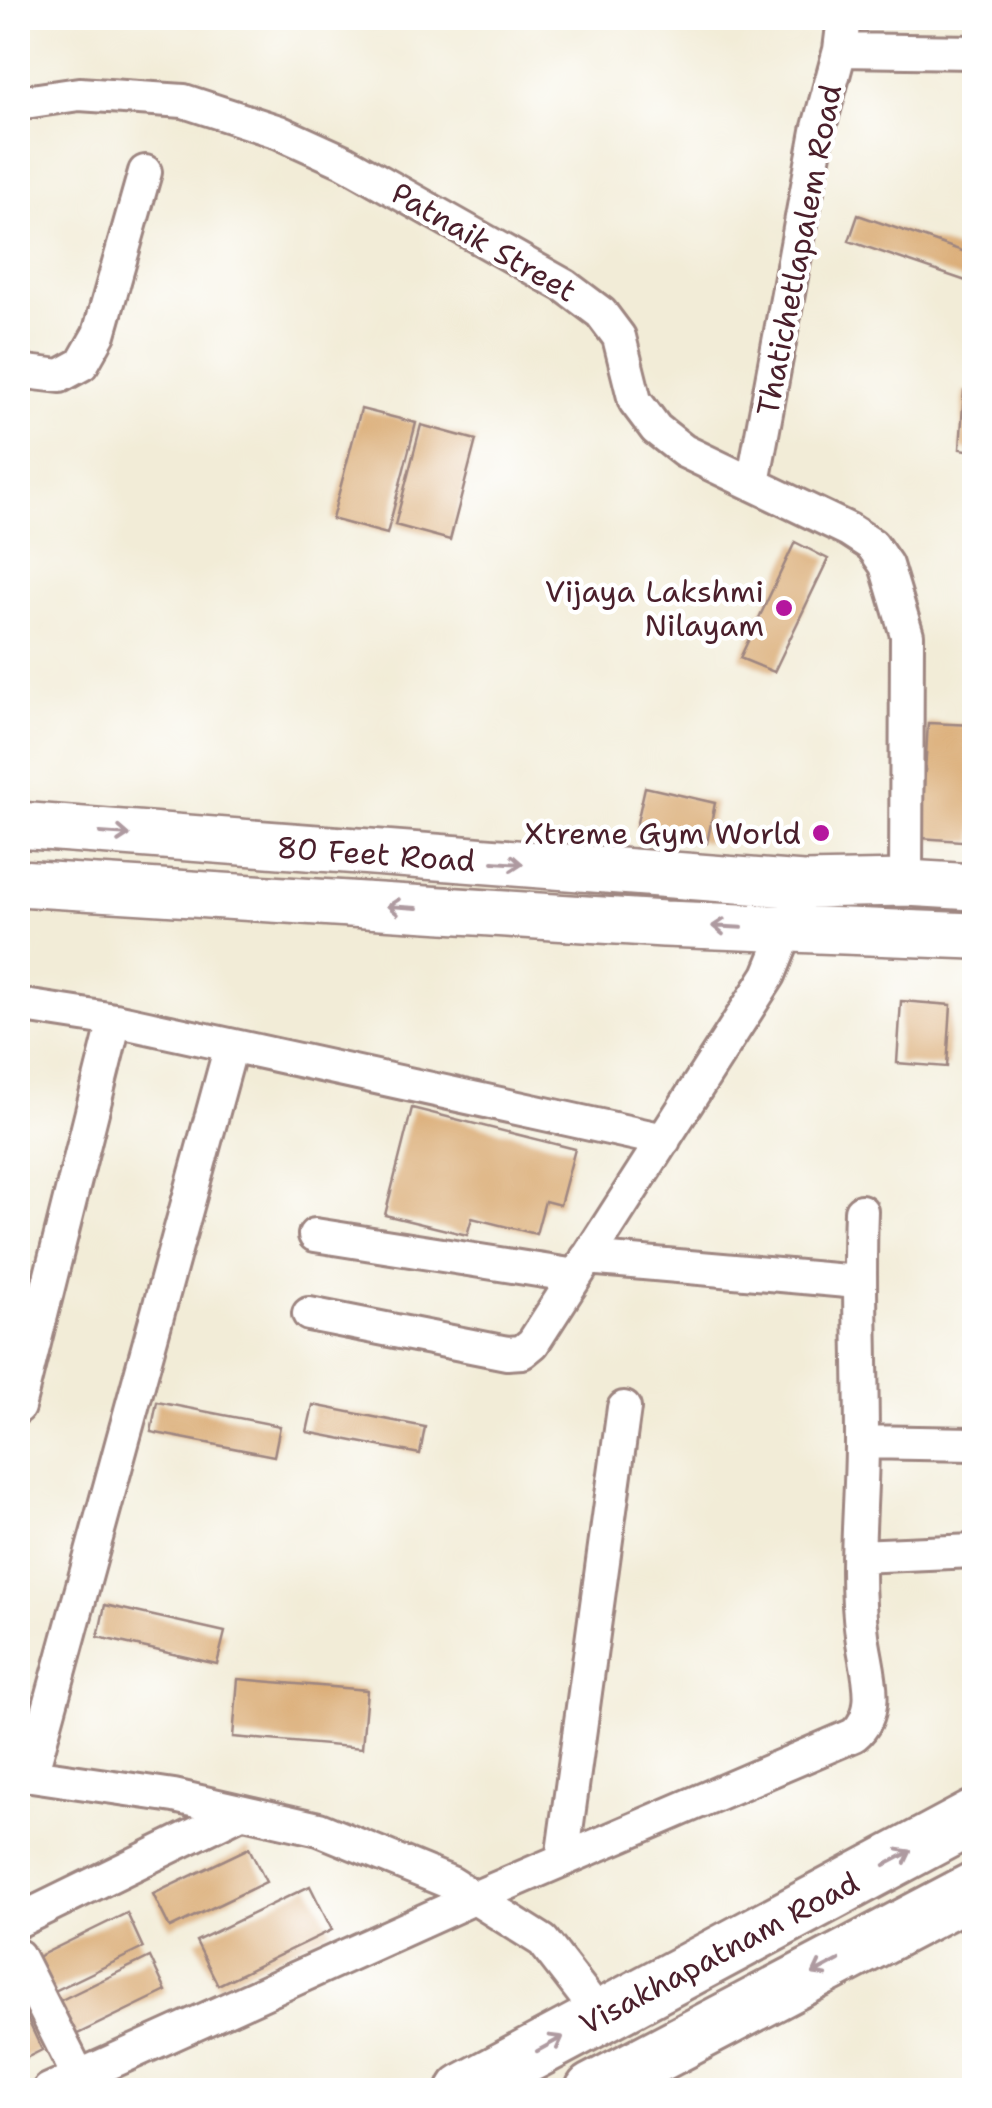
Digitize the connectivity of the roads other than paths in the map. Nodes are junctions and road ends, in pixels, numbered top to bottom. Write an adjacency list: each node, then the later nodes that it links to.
1 (844, 18): 2 (street, Thatichetlapalem Road)
2 (840, 50): 3 (street); 7 (street, Thatichetlapalem Road)
3 (974, 52)
4 (18, 102): 7 (street, Patnaik Street)
5 (146, 172): 6 (street)
6 (18, 371)
7 (754, 482): 12 (street, Patnaik Street)
8 (18, 825): 11 (street, 80 Feet Road, one-way to 11)
9 (18, 883): 13 (street, 80 Feet Road, one-way to 9)
10 (861, 884): 11 (street, 80 Feet Road); 12 (street, 80 Feet Road); 14 (street)
11 (802, 885): 13 (street)
12 (943, 885): 15 (street)
13 (789, 930): 14 (street, 80 Feet Road); 19 (street)
14 (862, 931): 15 (street, 80 Feet Road)
15 (961, 934)
16 (18, 1005): 17 (street)
17 (116, 1020): 18 (street); 25 (street)
18 (231, 1046): 19 (street); 31 (street)
19 (664, 1140): 22 (street)
20 (861, 1211): 23 (street)
21 (315, 1235): 22 (street)
22 (581, 1267): 23 (street); 24 (street)
23 (858, 1282): 27 (street)
24 (309, 1314)
25 (18, 1407)
26 (624, 1408): 34 (street)
27 (862, 1442): 28 (street); 30 (street)
28 (974, 1444)
29 (974, 1552): 30 (street)
30 (858, 1556): 34 (street)
31 (24, 1774): 32 (street)
32 (241, 1812): 36 (street); 37 (street)
33 (974, 1817): 39 (main road, Visakhapatnam Road, one-way to 33)
34 (562, 1860): 36 (street)
35 (974, 1889): 43 (main road, one-way to 43)
36 (474, 1898): 39 (street); 40 (street)
37 (18, 1922)
38 (18, 1956): 40 (street)
39 (600, 2016): 42 (main road, Visakhapatnam Road, one-way to 39)
40 (79, 2077): 41 (street)
41 (49, 2090)
42 (464, 2090)
43 (592, 2090)

